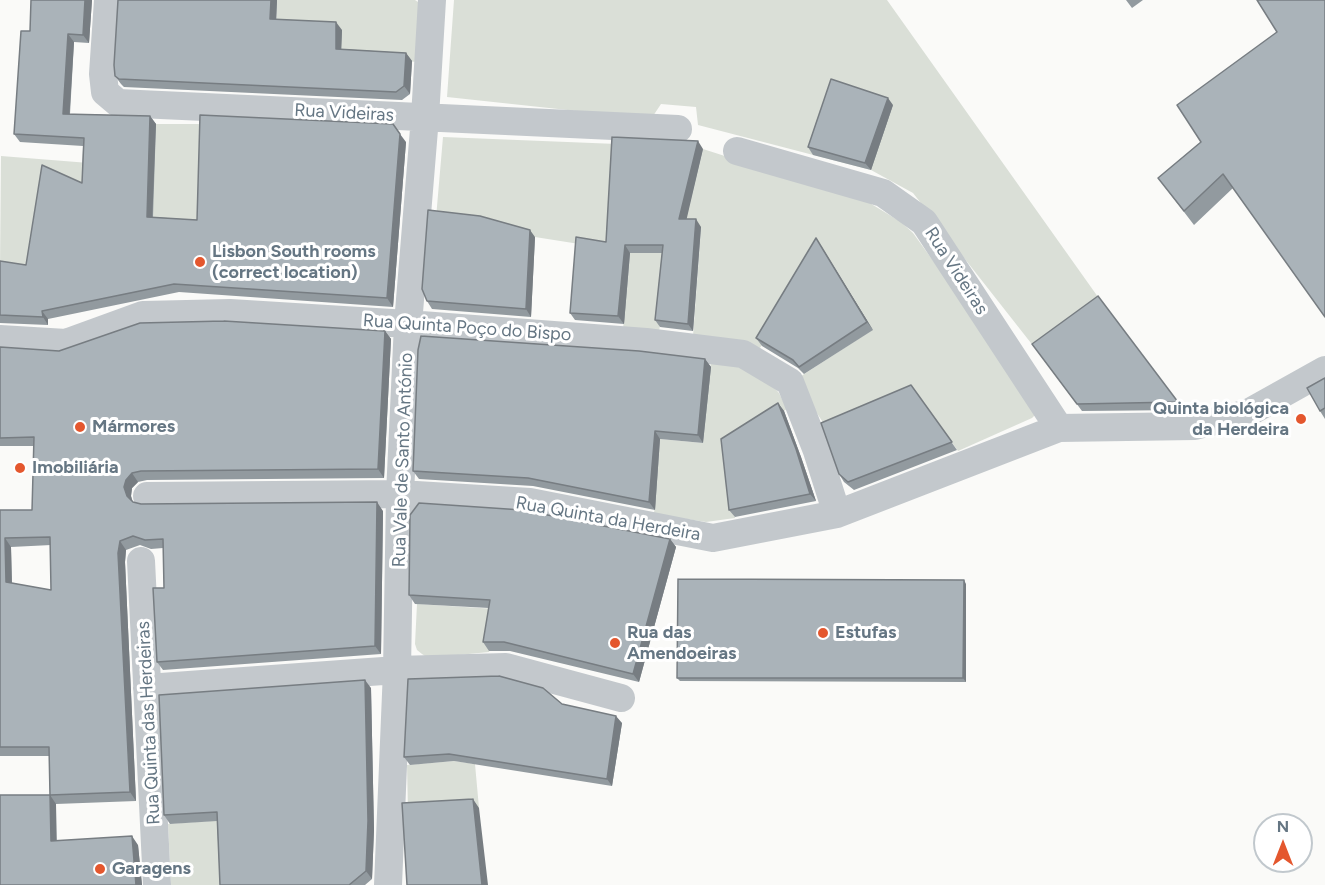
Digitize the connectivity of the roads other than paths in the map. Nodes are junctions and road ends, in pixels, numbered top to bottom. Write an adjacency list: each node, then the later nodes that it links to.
1 (108, 0): 3 (street, Rua Videiras)
2 (432, 0): 3 (street, Rua Vale de Santo António)
3 (425, 117): 4 (street, Rua Videiras); 6 (street, Rua Vale de Santo António)
4 (678, 129)
5 (737, 151): 9 (street, Rua Videiras)
6 (408, 324): 7 (street, Rua Quinta Poço do Bispo); 10 (street, Rua Vale de Santo António); 12 (street, Rua Quinta Poço do Bispo)
7 (0, 339)
8 (1325, 370): 9 (street, Rua Quinta da Herdeira)
9 (1059, 428): 12 (street, Rua Quinta da Herdeira)
10 (400, 494): 11 (street, Rua Quinta da Herdeira); 12 (street, Rua Quinta da Herdeira); 14 (street, Rua Vale de Santo António)
11 (147, 496)
12 (837, 514)
13 (141, 561): 15 (street, Rua Quinta das Herdeiras)
14 (397, 670): 15 (street); 16 (street); 18 (street, Rua Vale de Santo António)
15 (147, 688): 17 (street, Rua Quinta das Herdeiras)
16 (621, 698)
17 (157, 885)
18 (388, 885)

